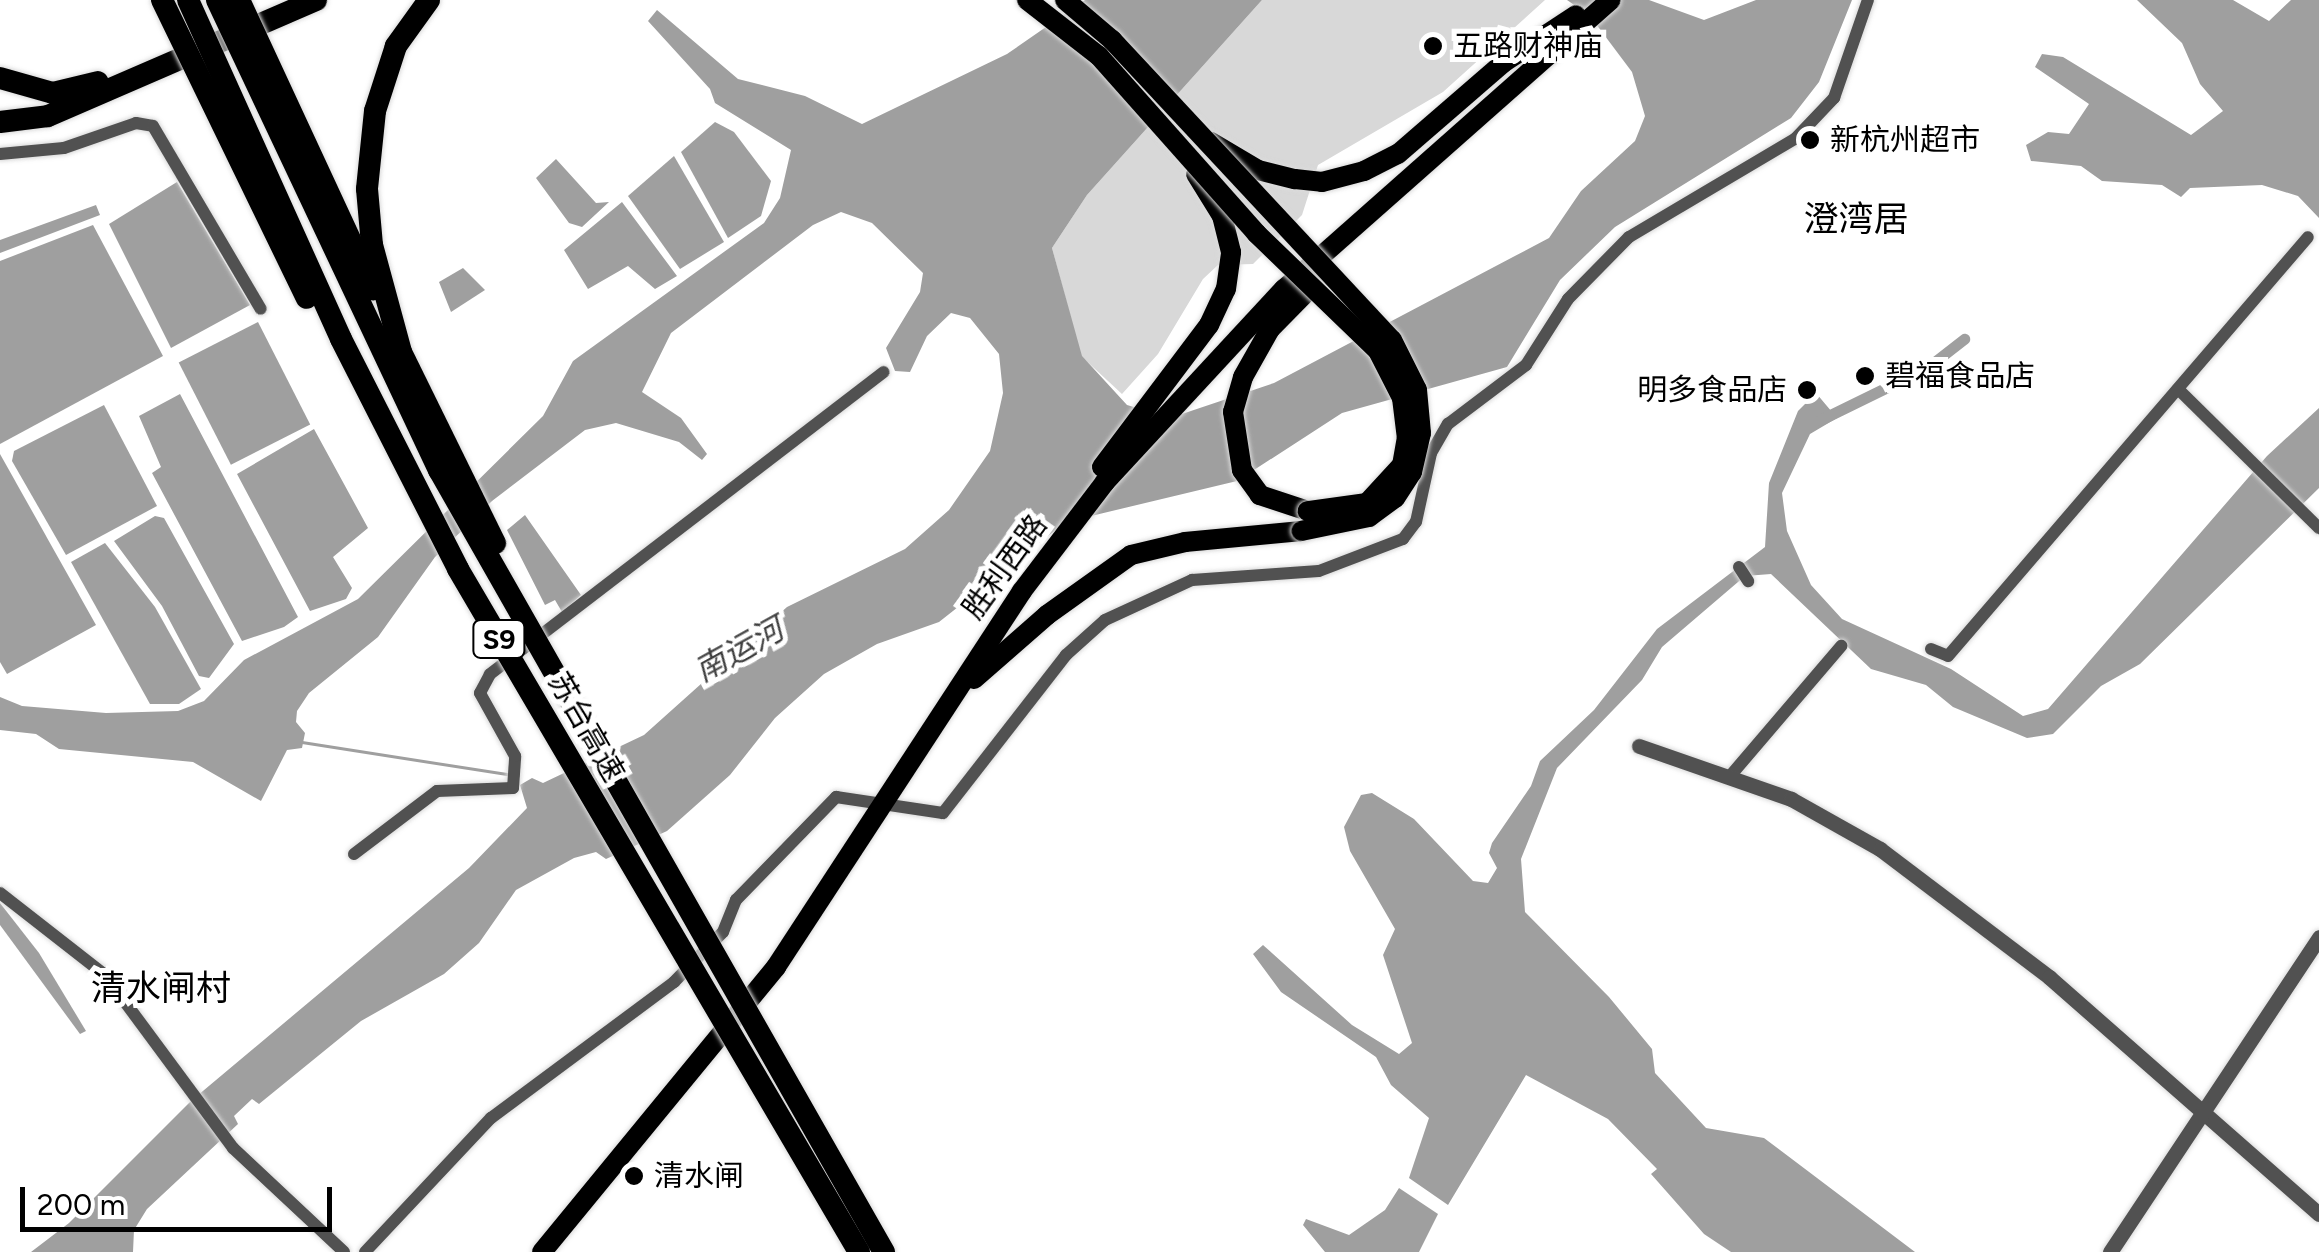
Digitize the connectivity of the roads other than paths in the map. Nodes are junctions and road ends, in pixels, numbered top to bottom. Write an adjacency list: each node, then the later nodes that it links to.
1 (162, 0): 27 (highway, bridge)
2 (188, 0): 27 (highway, 苏台高速 / S9, bridge)
3 (217, 0): 33 (highway, 苏台高速 / S9, bridge)
4 (240, 0): 20 (highway, bridge)
5 (279, 0): 13 (highway)
6 (316, 0): 14 (highway)
7 (429, 0): 20 (highway, bridge)
8 (1027, 0): 16 (main road, bridge)
9 (1065, 0): 16 (main road, bridge)
10 (1611, 0): 12 (main road, 胜利西路)
11 (1868, 0): 35 (street)
12 (1584, 12): 15 (main road, 胜利西路); 16 (main road, bridge); 23 (main road, 胜利西路)
13 (0, 78)
14 (0, 122)
15 (1461, 133): 24 (main road); 31 (main road, 胜利西路)
16 (1188, 140): 23 (main road, bridge); 24 (main road, bridge)
17 (0, 154): 19 (street)
18 (2308, 238): 22 (street)
19 (261, 309)
20 (401, 352): 33 (highway, bridge)
21 (884, 372): 36 (street)
22 (2178, 389): 25 (street); 30 (street)
23 (1094, 476): 35 (main road, 胜利西路)
24 (1304, 521): 31 (main road)
25 (2319, 528)
26 (1739, 567): 28 (street)
27 (458, 569): 45 (highway, 苏台高速 / S9, bridge)
28 (1748, 581)
29 (1841, 646): 34 (street)
30 (1930, 649)
31 (934, 720): 35 (main road, 胜利西路)
32 (1639, 746): 34 (street)
33 (604, 766): 46 (highway, 苏台高速 / S9, bridge)
34 (1731, 776): 39 (street)
35 (880, 802): 42 (street); 43 (main road, 胜利西路); 44 (main road, 胜利西路)
36 (354, 854)
37 (0, 893): 41 (street)
38 (2319, 937): 39 (street)
39 (2203, 1117): 40 (street); 47 (street)
40 (2319, 1214)
41 (344, 1252)
42 (365, 1252)
43 (526, 1252)
44 (542, 1252)
45 (859, 1252)
46 (884, 1252)
47 (2110, 1252)

